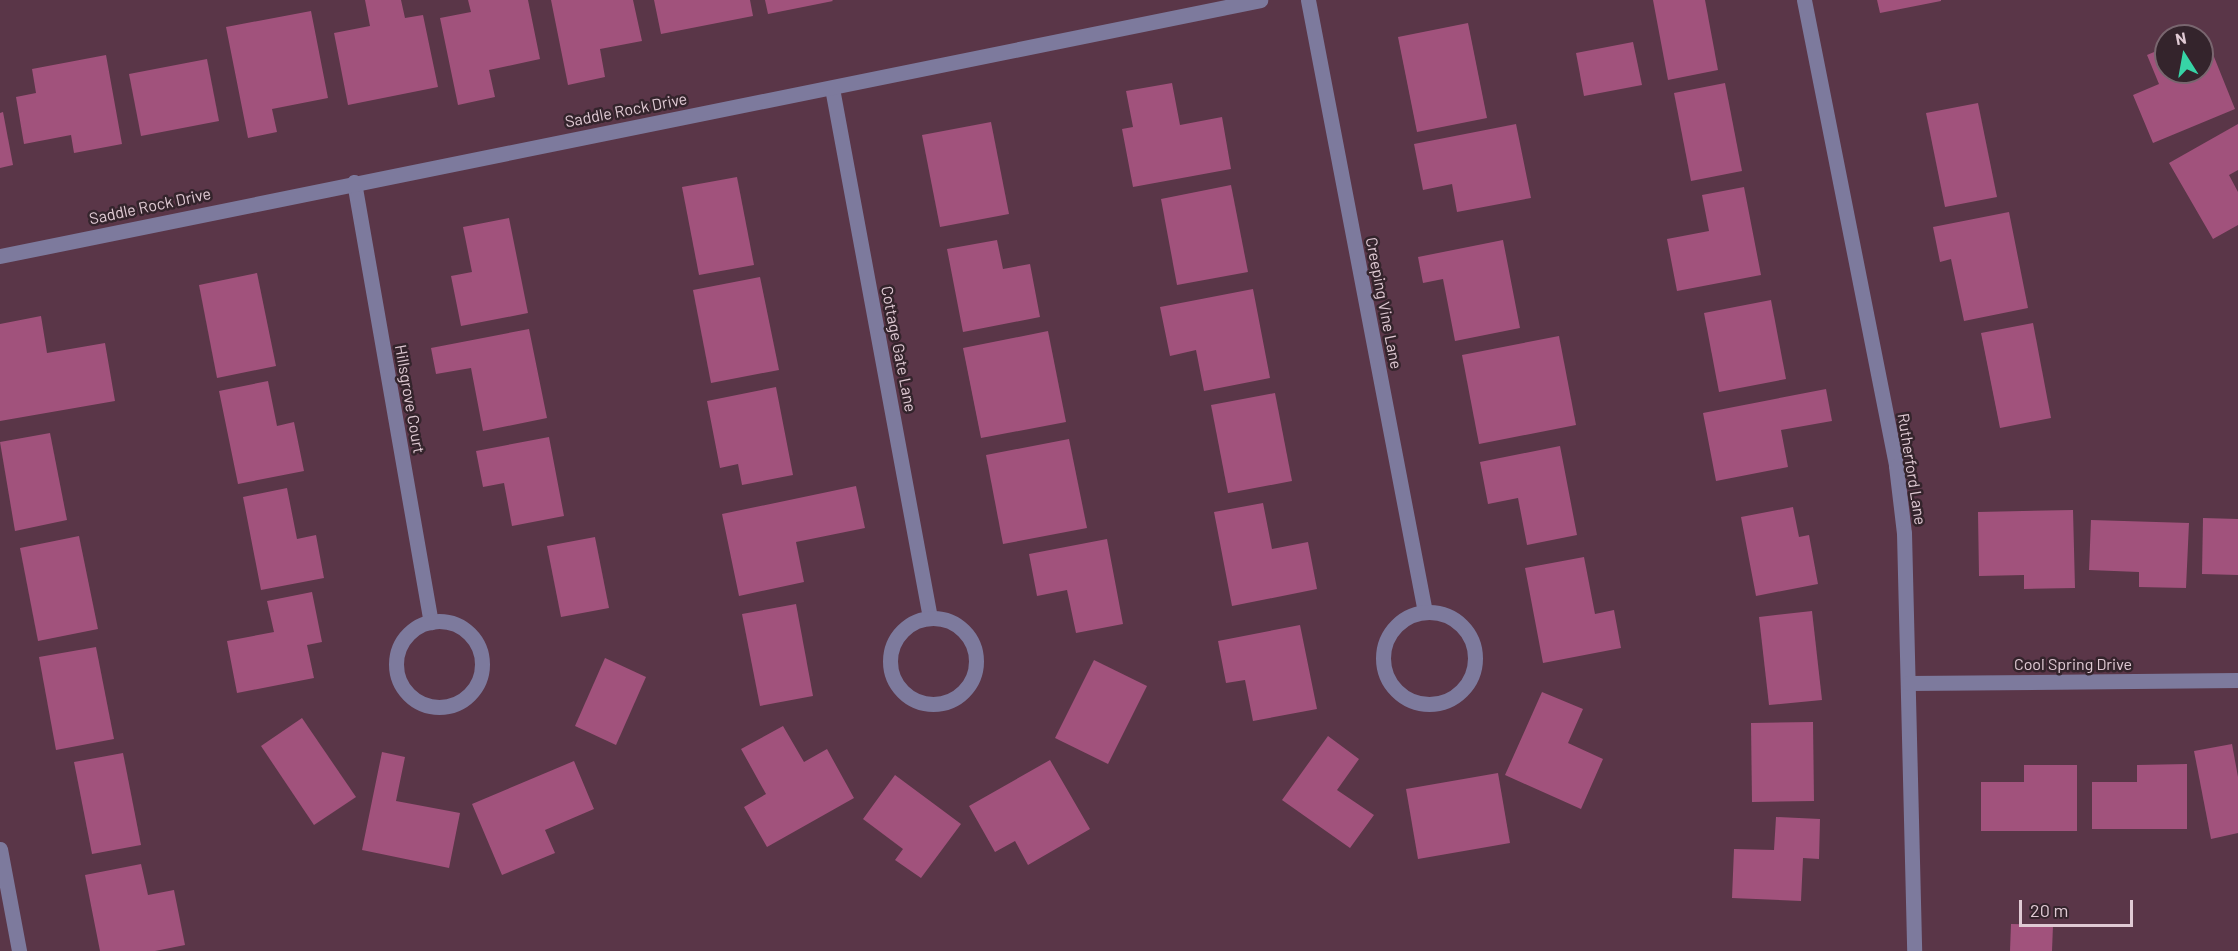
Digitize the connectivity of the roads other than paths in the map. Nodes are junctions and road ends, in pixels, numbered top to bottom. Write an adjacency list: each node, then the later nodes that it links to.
1 (1260, 0): 4 (street, Saddle Rock Drive)
2 (1308, 0): 7 (street, Creeping Vine Lane)
3 (1804, 0): 11 (street, Rutherford Lane)
4 (832, 88): 5 (street, Saddle Rock Drive); 8 (street, Cottage Gate Lane)
5 (354, 182): 6 (street, Saddle Rock Drive); 9 (street, Hillsgrove Court)
6 (0, 256)
7 (1425, 612): 7 (street)
8 (930, 618): 8 (street)
9 (431, 622): 9 (street)
10 (2238, 680): 11 (street, Cool Spring Drive)
11 (1908, 683): 14 (street, Rutherford Lane)
12 (0, 849): 13 (street)
13 (19, 951)
14 (1914, 951)

